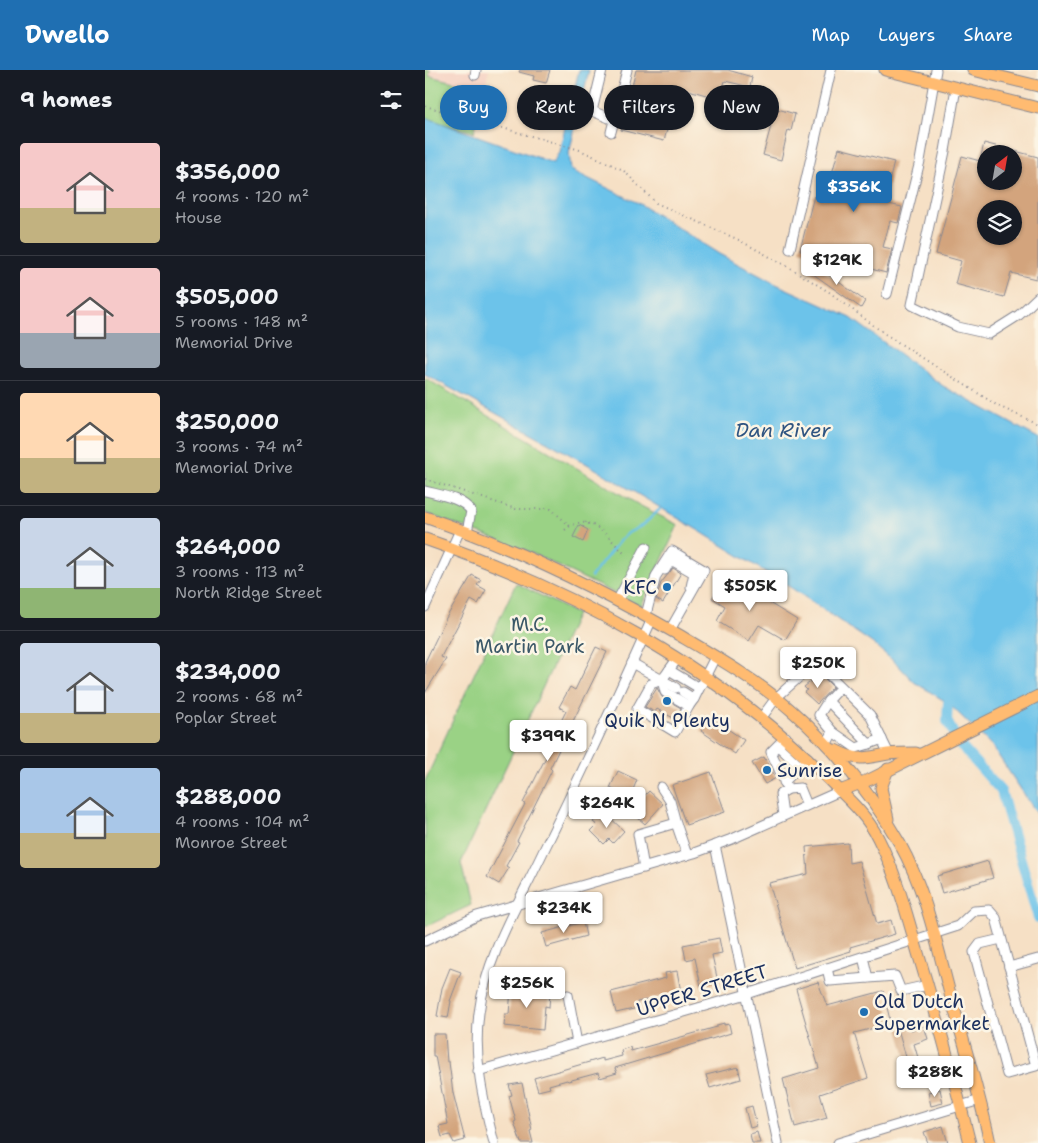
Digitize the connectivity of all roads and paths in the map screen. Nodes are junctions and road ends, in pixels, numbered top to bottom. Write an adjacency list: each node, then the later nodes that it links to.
1 (602, 70): 13 (street)
2 (627, 70): 8 (street)
3 (831, 70): 14 (street)
4 (885, 70): 7 (main road)
5 (936, 70): 7 (street)
6 (973, 70): 9 (main road)
7 (934, 82): 10 (main road); 15 (street)
8 (623, 85)
9 (1038, 86)
10 (956, 88): 12 (main road); 16 (street)
11 (425, 106): 17 (path)
12 (1038, 108)
13 (604, 116)
14 (790, 249)
15 (887, 294)
16 (1038, 297)
17 (1038, 424)
18 (425, 479): 22 (path)
19 (425, 491): 25 (street)
20 (425, 517): 25 (main road)
21 (586, 522): 22 (path); 23 (path); 29 (path)
22 (570, 526): 24 (path)
23 (583, 528)
24 (565, 530)
25 (463, 531): 28 (street); 30 (main road)
26 (425, 539): 28 (main road)
27 (646, 547): 30 (street)
28 (451, 548): 31 (street); 34 (main road)
29 (626, 555)
30 (617, 601): 32 (main road)
31 (425, 607)
32 (649, 617): 33 (main road); 33 (street); 34 (street)
33 (670, 630): 35 (main road)
34 (643, 638): 36 (main road); 37 (street)
35 (715, 657): 40 (street); 43 (main road)
36 (677, 659): 38 (street); 40 (main road)
37 (632, 663): 39 (street); 67 (street)
38 (669, 670): 39 (street); 40 (street)
39 (662, 680): 45 (street); 45 (street); 45 (street)
40 (702, 682): 45 (street); 46 (main road)
41 (841, 687): 43 (street); 44 (street); 48 (street)
42 (1038, 696): 52 (main road)
43 (776, 698): 46 (street); 51 (main road)
44 (828, 701): 47 (street); 50 (street)
45 (691, 703)
46 (762, 718): 49 (main road)
47 (833, 732): 50 (street); 51 (street)
48 (882, 739): 50 (street); 53 (street)
49 (782, 742): 54 (main road); 57 (street)
50 (869, 744)
51 (827, 746): 53 (main road); 56 (main road)
52 (922, 751): 53 (main road); 55 (main road)
53 (889, 754)
54 (804, 762): 57 (street); 59 (main road)
55 (888, 769): 56 (main road); 63 (main road)
56 (858, 784): 59 (main road); 63 (main road)
57 (786, 785): 60 (street); 61 (street)
58 (661, 787): 62 (street)
59 (840, 791): 60 (street); 70 (main road)
60 (807, 805): 61 (street)
61 (783, 816): 64 (street)
62 (676, 823): 65 (street); 66 (street)
63 (891, 830): 68 (main road)
64 (715, 845): 65 (street); 78 (street)
65 (687, 855): 66 (street)
66 (644, 868): 67 (street)
67 (517, 906): 71 (street); 81 (street)
68 (934, 934): 69 (street, UPPER STREET); 70 (street, UPPER STREET); 82 (main road)
69 (1001, 939): 74 (street); 74 (street)
70 (915, 940): 72 (street, UPPER STREET); 77 (main road)
71 (425, 941)
72 (863, 957): 75 (street, UPPER STREET); 76 (street)
73 (1036, 960): 74 (street)
74 (1009, 967)
75 (827, 968): 76 (street); 78 (street, UPPER STREET)
76 (868, 978): 77 (street)
77 (928, 985): 83 (main road)
78 (747, 994): 80 (street, UPPER STREET); 85 (street)
79 (568, 995): 80 (street)
80 (577, 1043): 81 (street, UPPER STREET)
81 (478, 1071): 84 (street)
82 (980, 1100): 83 (street); 88 (main road)
83 (961, 1106): 86 (street); 87 (main road)
84 (494, 1143)
85 (778, 1143)
86 (838, 1143)
87 (970, 1143)
88 (990, 1143)

